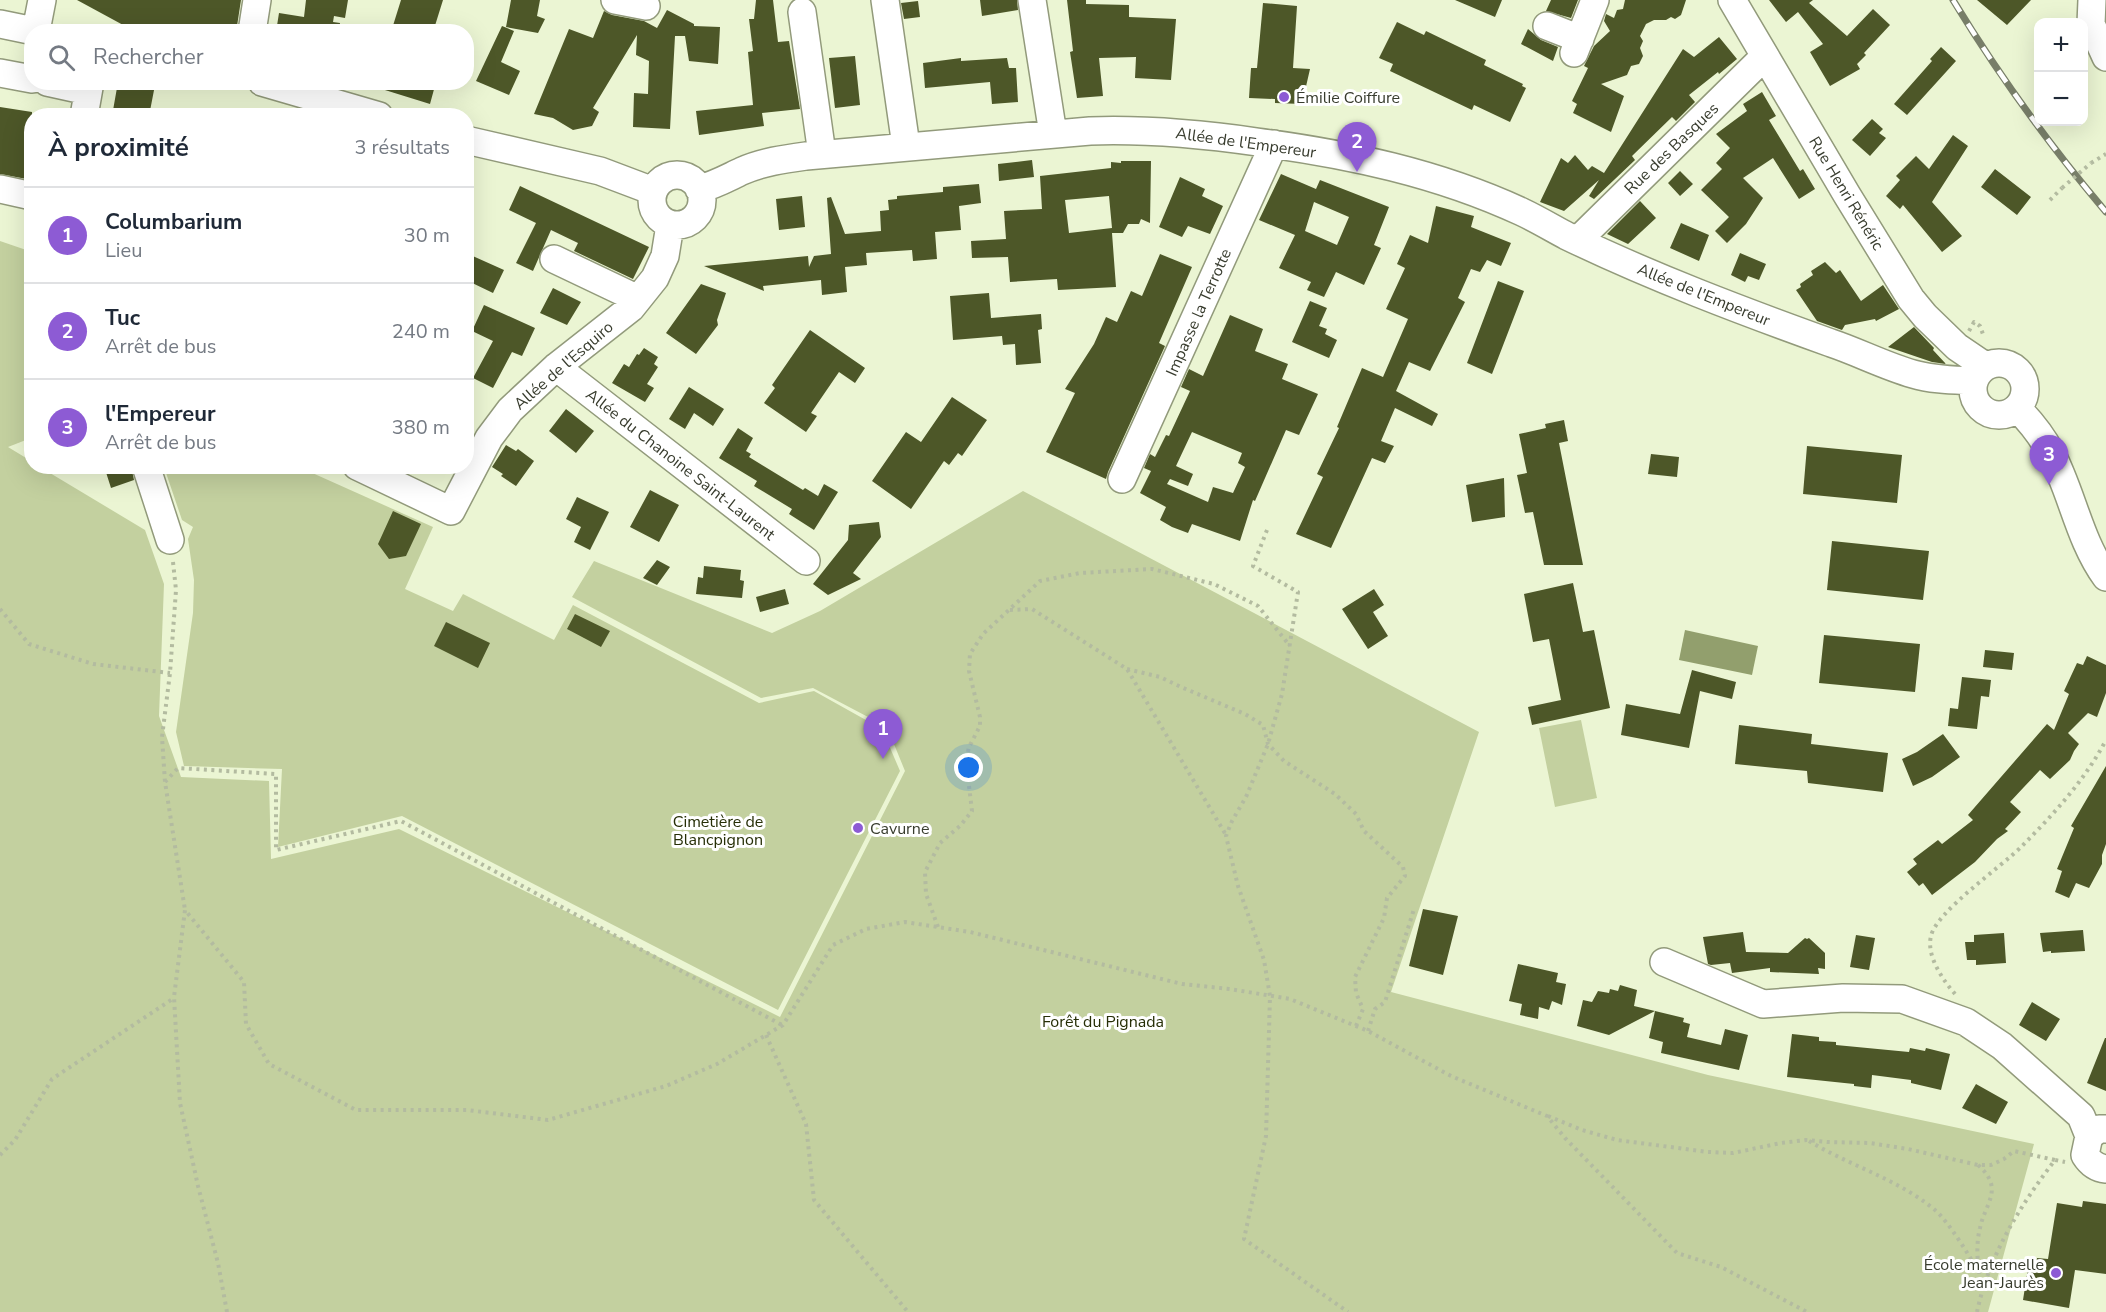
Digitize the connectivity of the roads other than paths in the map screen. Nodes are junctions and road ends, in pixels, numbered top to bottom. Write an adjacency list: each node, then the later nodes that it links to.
1 (42, 0): 12 (street)
2 (257, 0): 13 (street)
3 (615, 0): 9 (street)
4 (885, 0): 27 (street)
5 (1032, 0): 24 (street)
6 (1596, 0): 14 (street)
7 (1732, 0): 16 (street, Rue Henri Rénéric)
8 (2092, 0): 17 (street)
9 (646, 6)
10 (802, 12): 28 (street)
11 (0, 24): 15 (street)
12 (39, 24)
13 (253, 24)
14 (1547, 26)
15 (24, 28)
16 (1765, 56): 34 (street, Rue des Basques); 38 (street, Rue Henri Rénéric)
17 (2106, 57)
18 (0, 73): 19 (street)
19 (24, 78)
20 (70, 90): 22 (street)
21 (290, 90): 23 (street)
22 (87, 96)
23 (351, 108)
24 (1053, 134): 26 (street, Allée de l'Empereur); 27 (street, Allée de l'Empereur)
25 (474, 142): 31 (street)
26 (1275, 144): 34 (street, Allée de l'Empereur); 44 (street, Impasse la Terrotte)
27 (906, 146): 28 (street, Allée de l'Empereur)
28 (822, 154): 30 (street, Allée de l'Empereur)
29 (0, 189): 32 (street)
30 (699, 189): 31 (street); 33 (street)
31 (653, 191): 33 (street)
32 (24, 194)
33 (670, 225): 36 (street, Allée de l'Esquiro)
34 (1578, 240): 38 (street, Allée de l'Empereur)
35 (554, 259): 36 (street)
36 (638, 299): 37 (street, Allée de l'Esquiro)
37 (556, 367): 40 (street, Allée de l'Esquiro); 46 (street, Allée du Chanoine Saint-Laurent)
38 (1979, 374): 39 (street); 39 (street)
39 (2017, 408): 47 (street)
40 (474, 467)
41 (149, 474): 45 (street)
42 (374, 474): 43 (street, Allée de l'Esquiro)
43 (470, 474)
44 (1122, 479)
45 (170, 540)
46 (806, 561)
47 (2106, 577)
48 (1664, 962): 49 (street)
49 (2097, 1133): 50 (street)
50 (2106, 1169)

